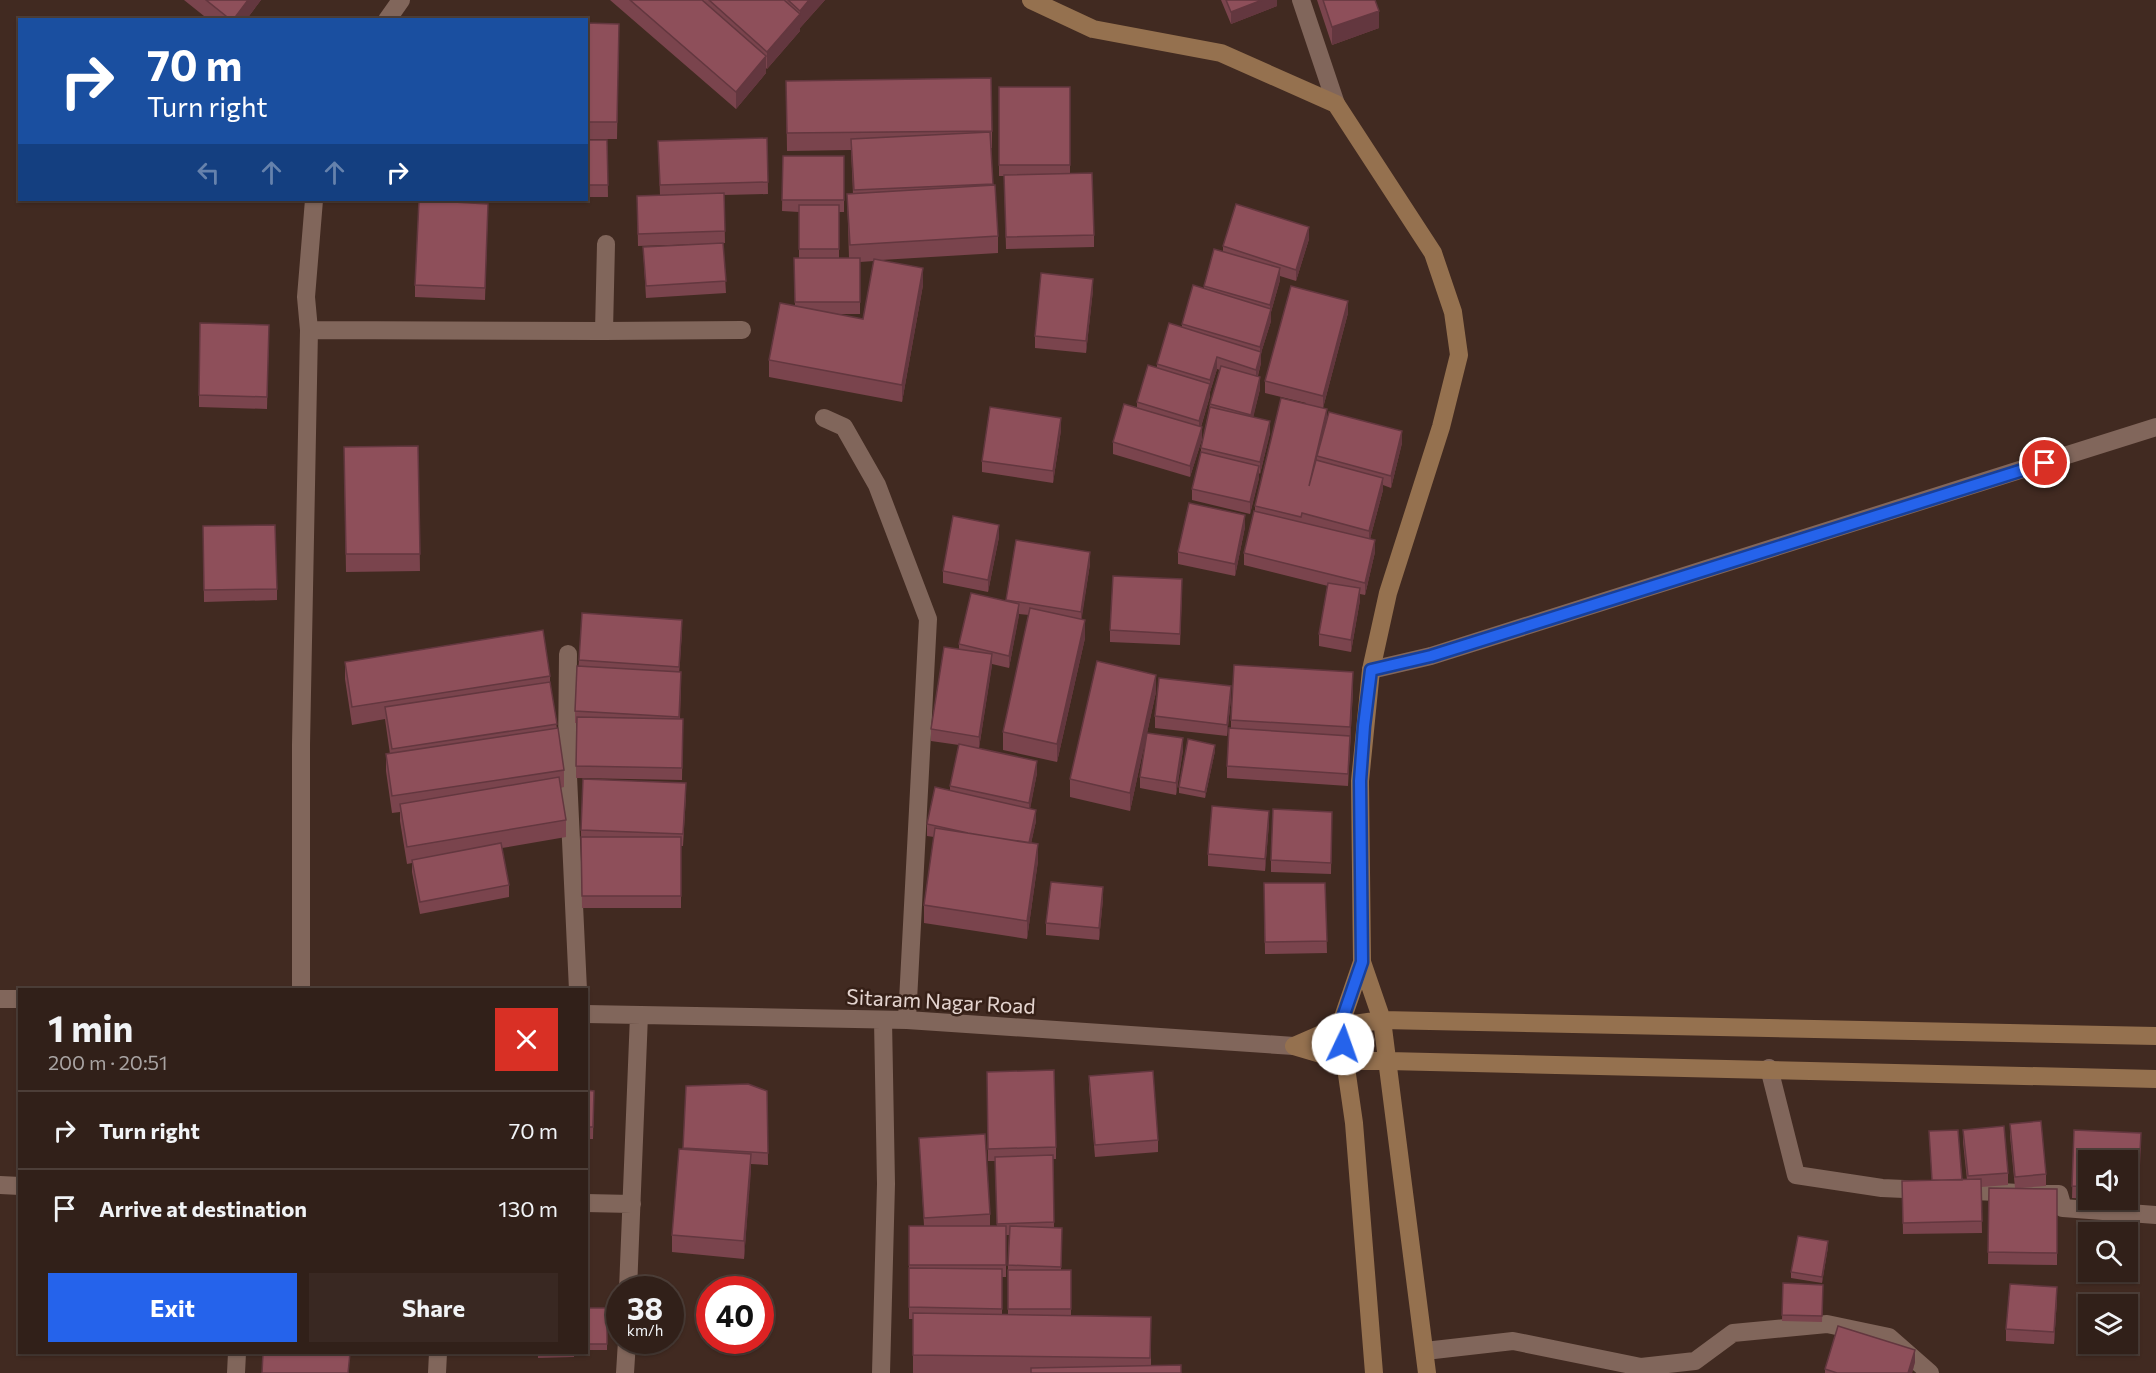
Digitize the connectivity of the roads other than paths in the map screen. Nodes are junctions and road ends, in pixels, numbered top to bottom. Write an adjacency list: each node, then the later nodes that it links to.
1 (401, 0): 4 (street)
2 (1031, 0): 5 (street)
3 (1301, 0): 5 (street)
4 (388, 18)
5 (1336, 104): 14 (street)
6 (314, 201): 8 (street)
7 (606, 244): 10 (street)
8 (309, 330): 10 (street); 16 (street)
9 (742, 330): 10 (street)
10 (604, 332)
11 (824, 418): 23 (street)
12 (2156, 427): 14 (street)
13 (568, 654): 17 (street)
14 (1371, 670): 15 (street)
15 (1362, 962): 24 (street); 25 (street)
16 (301, 988)
17 (578, 988)
18 (0, 999): 19 (street)
19 (18, 999)
20 (588, 1014): 21 (street, Sitaram Nagar Road)
21 (639, 1016): 22 (street, Sitaram Nagar Road); 35 (street)
22 (883, 1020): 23 (street, Sitaram Nagar Road); 45 (street)
23 (907, 1020): 27 (street, Sitaram Nagar Road)
24 (1382, 1020): 25 (street); 26 (street); 28 (street)
25 (1340, 1026): 27 (street); 29 (street)
26 (2156, 1036)
27 (1294, 1046): 29 (street)
28 (1388, 1060): 29 (street); 30 (street); 38 (street)
29 (1345, 1061): 46 (street)
30 (1769, 1068): 31 (street); 36 (street)
31 (2156, 1079)
32 (0, 1185): 33 (street)
33 (18, 1186)
34 (588, 1203): 35 (street)
35 (632, 1204): 37 (street)
36 (2156, 1215)
37 (629, 1276)
38 (1425, 1351): 47 (street); 48 (street)
39 (237, 1354): 42 (street)
40 (438, 1354): 43 (street)
41 (626, 1354): 44 (street)
42 (236, 1373)
43 (437, 1373)
44 (625, 1373)
45 (881, 1373)
46 (1374, 1373)
47 (1427, 1373)
48 (1930, 1373)

